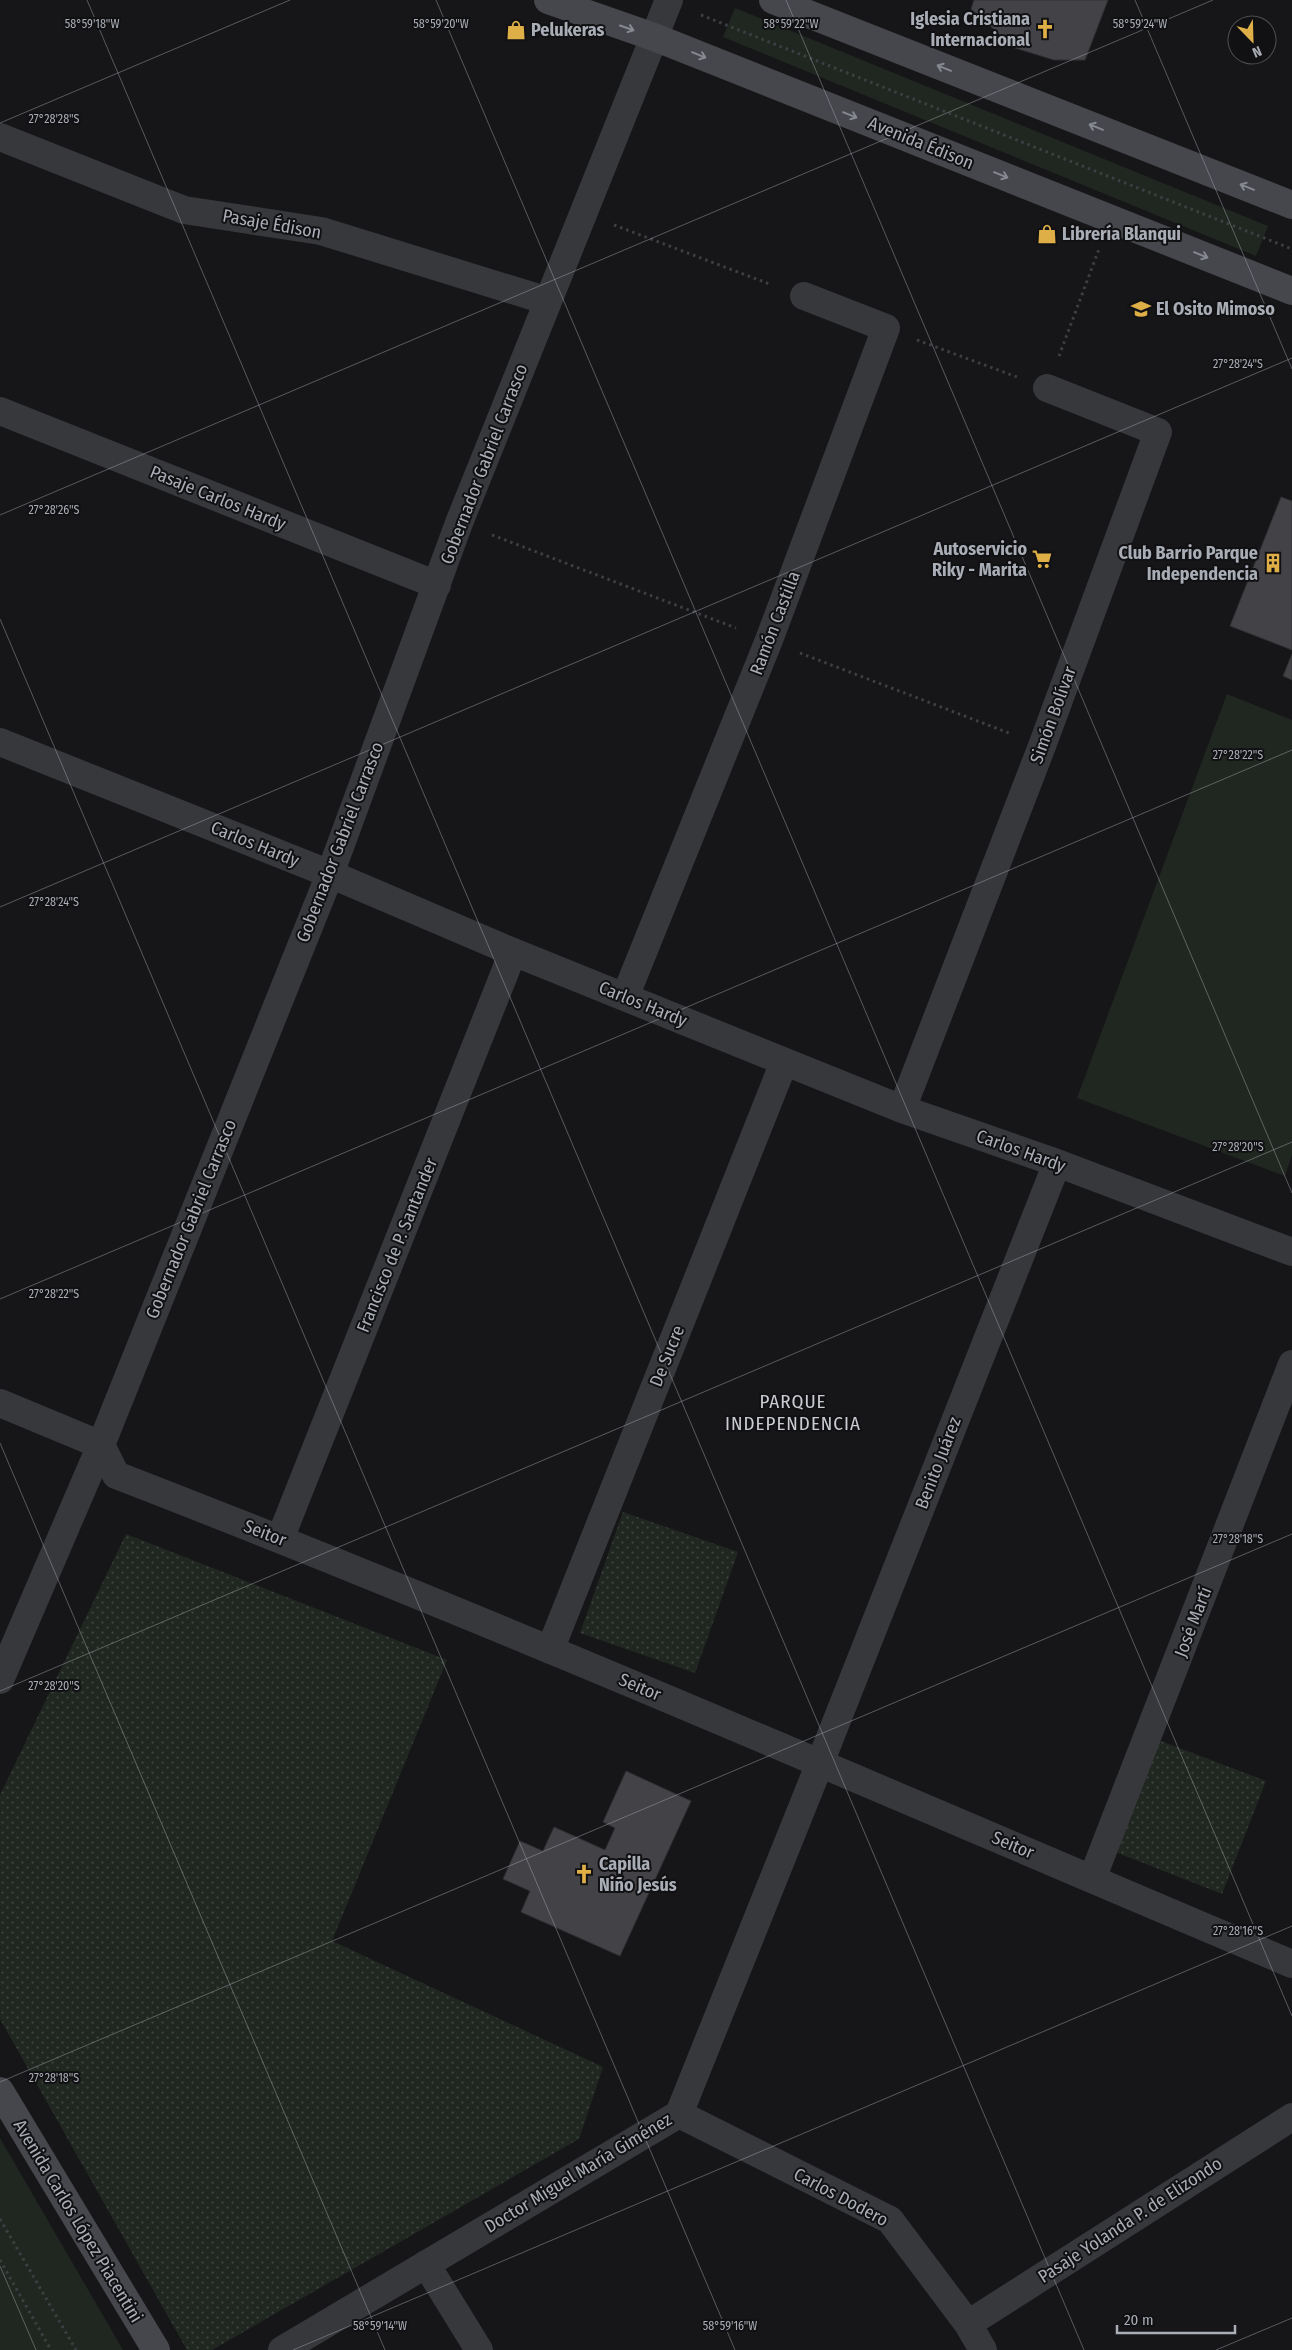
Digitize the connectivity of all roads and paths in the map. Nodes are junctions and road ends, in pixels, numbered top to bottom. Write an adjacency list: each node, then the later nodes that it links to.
1 (548, 0): 4 (main road, Avenida Édison, one-way to 4)
2 (773, 0): 6 (main road, one-way to 2)
3 (668, 1): 4 (street, Gobernador Gabriel Carrasco); 9 (path)
4 (654, 37): 7 (street, Gobernador Gabriel Carrasco); 8 (main road, Avenida Édison, one-way to 8)
5 (0, 137): 12 (street, Pasaje Édison)
6 (1292, 205)
7 (583, 214): 11 (path); 12 (street, Gobernador Gabriel Carrasco)
8 (1110, 218): 10 (main road, Avenida Édison, one-way to 10); 14 (path)
9 (1292, 249)
10 (1292, 291)
11 (804, 296): 13 (street)
12 (548, 300): 16 (street, Gobernador Gabriel Carrasco)
13 (886, 328): 14 (path); 20 (street, Ramón Castilla)
14 (1047, 388): 22 (street, Simón Bolívar)
15 (0, 411): 16 (street, Pasaje Carlos Hardy)
16 (437, 585): 18 (street, Gobernador Gabriel Carrasco)
17 (0, 742): 18 (street, Carlos Hardy)
18 (330, 874): 19 (street, Carlos Hardy); 27 (street, Gobernador Gabriel Carrasco)
19 (513, 952): 20 (street, Carlos Hardy); 28 (street, Francisco de P. Santander)
20 (625, 997): 21 (street, Carlos Hardy)
21 (784, 1062): 22 (street, Carlos Hardy); 29 (street, De Sucre)
22 (902, 1109): 23 (street, Carlos Hardy)
23 (1056, 1163): 24 (street, Carlos Hardy); 31 (street, Benito Juárez)
24 (1292, 1252)
25 (1292, 1364): 32 (street, José Martí)
26 (0, 1403): 27 (street)
27 (101, 1445): 28 (street, Seitor); 30 (street, Gobernador Gabriel Carrasco)
28 (280, 1538): 29 (street, Seitor)
29 (550, 1650): 31 (street, Seitor)
30 (0, 1680)
31 (820, 1763): 32 (street, Seitor); 35 (street, Doctor Miguel María Giménez)
32 (1092, 1879): 33 (street, Seitor)
33 (1292, 1964)
34 (0, 2091): 43 (main road, Avenida Carlos López Piacentini)
35 (678, 2114): 39 (street, Doctor Miguel María Giménez); 40 (street, Carlos Dodero)
36 (1292, 2117): 40 (street, Pasaje Yolanda P. de Elizondo)
37 (0, 2219): 42 (path)
38 (0, 2260): 41 (path)
39 (426, 2264): 44 (street, Doctor Miguel María Giménez); 45 (street)
40 (968, 2324): 46 (street, Carlos Dodero)
41 (51, 2350)
42 (76, 2350)
43 (156, 2350)
44 (282, 2350)
45 (479, 2350)
46 (983, 2350)

